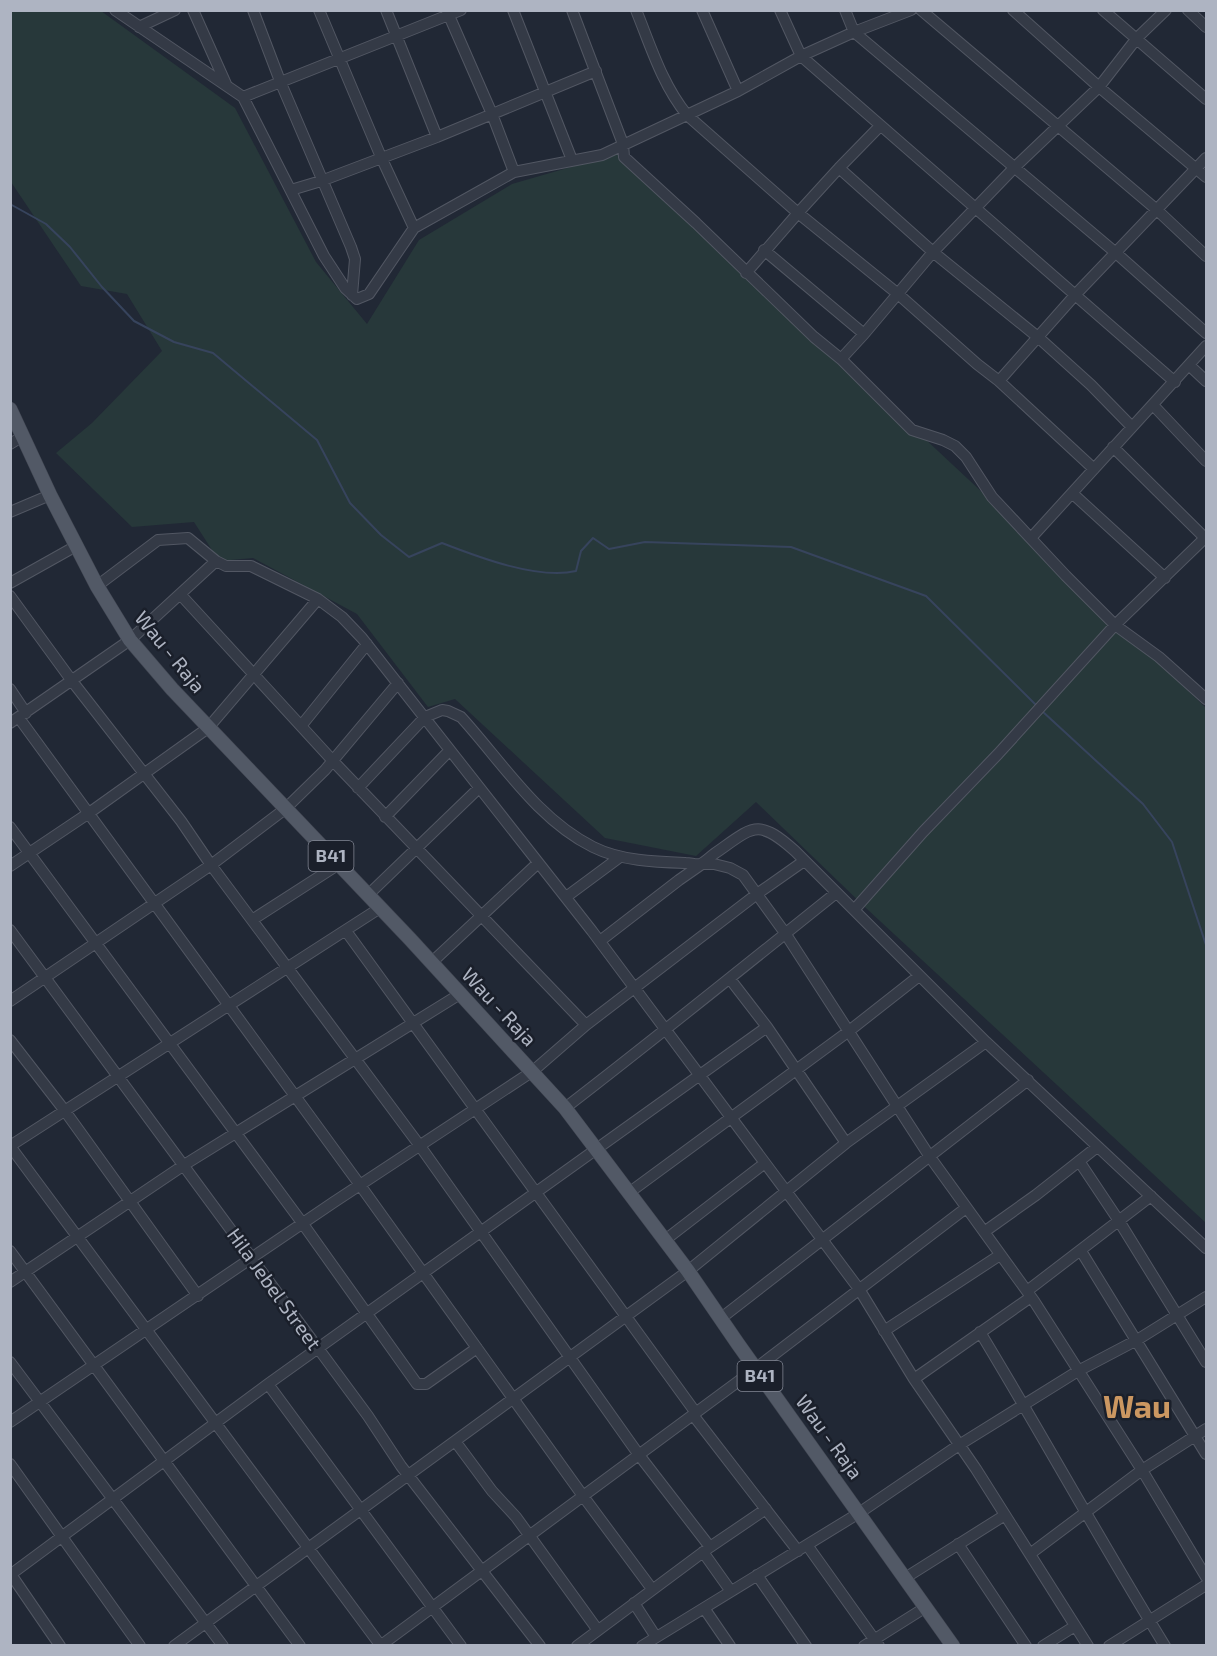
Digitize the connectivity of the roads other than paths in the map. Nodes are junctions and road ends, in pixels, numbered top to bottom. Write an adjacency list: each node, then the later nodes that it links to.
1 (115, 10): 21 (street)
2 (175, 10): 21 (street)
3 (193, 10): 30 (street)
4 (253, 10): 29 (street)
5 (319, 10): 27 (street)
6 (386, 10): 24 (street)
7 (461, 10): 20 (street)
8 (513, 10): 33 (street)
9 (572, 10): 28 (street)
10 (636, 10): 37 (street)
11 (702, 10): 32 (street)
12 (780, 10): 26 (street)
13 (845, 10): 23 (street)
14 (911, 10): 23 (street)
15 (921, 10): 39 (street)
16 (1013, 10): 31 (street)
17 (1103, 10): 25 (street)
18 (1166, 10): 25 (street)
19 (1188, 10): 22 (street)
20 (448, 13): 24 (street); 36 (street)
21 (139, 27): 30 (street)
22 (1206, 27)
23 (854, 32): 26 (street); 45 (street)
24 (396, 37): 27 (street); 40 (street)
25 (1137, 39): 31 (street); 35 (street)
26 (801, 56): 32 (street); 38 (street)
27 (339, 59): 29 (street); 42 (street)
28 (596, 71): 33 (street); 41 (street)
29 (280, 81): 34 (street); 50 (street)
30 (226, 86): 34 (street)
31 (1099, 87): 39 (street); 47 (street)
32 (738, 91): 37 (street)
33 (544, 92): 36 (street); 44 (street)
34 (243, 97): 51 (street)
35 (1206, 99)
36 (492, 114): 40 (street); 48 (street)
37 (687, 115): 41 (street); 54 (street)
38 (880, 126): 46 (street); 52 (street)
39 (1058, 126): 45 (street); 53 (street)
40 (437, 137): 42 (street)
41 (623, 144): 44 (street); 60 (street)
42 (381, 158): 50 (street); 55 (street)
43 (1206, 159): 47 (street)
44 (572, 160): 48 (street)
45 (1015, 167): 52 (street); 58 (street)
46 (839, 168): 54 (street); 57 (street)
47 (1197, 168): 49 (street); 53 (street)
48 (514, 172): 55 (street)
49 (1206, 177)
50 (321, 181): 51 (street); 63 (street)
51 (291, 190): 63 (street)
52 (975, 209): 57 (street); 62 (street)
53 (1157, 210): 58 (street); 59 (street)
54 (798, 213): 56 (street); 61 (street)
55 (414, 228): 63 (street)
56 (764, 250): 60 (street); 65 (street)
57 (933, 252): 61 (street); 66 (street)
58 (1116, 253): 62 (street); 64 (street)
59 (1206, 256)
60 (746, 273): 68 (street)
61 (898, 294): 65 (street); 70 (street)
62 (1076, 294): 66 (street); 72 (street)
63 (352, 295)
64 (1206, 333)
65 (864, 334): 68 (street)
66 (1039, 338): 70 (street); 75 (street)
67 (1206, 346): 69 (street)
68 (841, 359): 83 (street)
69 (1190, 366): 71 (street); 72 (street)
70 (999, 381): 79 (street)
71 (1206, 381)
72 (1175, 382): 73 (street)
73 (1153, 405): 75 (street); 78 (street)
74 (10, 409): 76 (main road, Wau - Raja / B41)
75 (1132, 428): 77 (street)
76 (16, 440): 81 (main road, Wau - Raja / B41)
77 (1113, 447): 79 (street); 84 (street)
78 (1206, 461)
79 (1094, 469): 80 (street)
80 (1072, 493): 83 (street); 87 (street)
81 (50, 495): 82 (street); 85 (main road, Wau - Raja / B41)
82 (10, 512)
83 (1031, 538): 93 (street)
84 (1206, 538): 87 (street)
85 (76, 546): 88 (street); 89 (main road, Wau - Raja / B41)
86 (216, 561): 89 (street); 90 (street); 92 (street)
87 (1165, 578): 93 (street)
88 (10, 583)
89 (97, 586): 94 (main road, Wau - Raja / B41)
90 (180, 594): 94 (street); 96 (street)
91 (10, 596): 97 (street)
92 (318, 599): 95 (street); 96 (street)
93 (1115, 625): 100 (street); 129 (street)
94 (130, 640): 97 (street); 104 (main road, Wau - Raja / B41)
95 (367, 644): 98 (street); 103 (street)
96 (255, 675): 103 (street); 104 (street)
97 (72, 681): 102 (street); 107 (street)
98 (398, 683): 101 (street); 106 (street)
99 (10, 689): 102 (street)
100 (1206, 699)
101 (425, 717): 105 (street); 108 (street); 116 (street)
102 (19, 718): 111 (street)
103 (301, 726): 106 (street)
104 (208, 728): 107 (street); 110 (main road, Wau - Raja / B41)
105 (450, 750): 109 (street); 112 (street)
106 (333, 761): 108 (street); 110 (street)
107 (145, 774): 111 (street); 121 (street)
108 (358, 788): 112 (street)
109 (479, 788): 114 (street); 118 (street)
110 (285, 809): 119 (main road, Wau - Raja / B41); 121 (street)
111 (89, 813): 115 (street); 127 (street)
112 (385, 816): 114 (street)
113 (10, 827): 115 (street)
114 (416, 849): 125 (street); 130 (street)
115 (29, 853): 122 (street); 136 (street)
116 (620, 857): 120 (street); 126 (street)
117 (804, 861): 120 (street); 123 (street); 124 (street)
118 (538, 863): 126 (street); 130 (street)
119 (339, 864): 125 (main road, Wau - Raja / B41); 131 (street)
120 (702, 864): 124 (street); 135 (street)
121 (211, 865): 127 (street); 131 (street)
122 (10, 866)
123 (836, 893): 129 (street); 134 (street)
124 (757, 894): 134 (street); 142 (street)
125 (368, 895): 128 (main road, Wau - Raja / B41)
126 (566, 897): 135 (street)
127 (154, 903): 136 (street); 145 (street)
128 (380, 908): 133 (street); 137 (main road, Wau - Raja / B41)
129 (854, 910): 139 (street)
130 (481, 915): 137 (street); 147 (street)
131 (252, 921): 138 (street)
132 (10, 930): 140 (street, Hila Jebel Street)
133 (346, 931): 138 (street); 146 (street)
134 (785, 933): 141 (street); 150 (street)
135 (600, 941): 142 (street)
136 (95, 943): 140 (street); 153 (street)
137 (431, 963): 143 (main road, Wau - Raja / B41)
138 (288, 968): 145 (street); 154 (street)
139 (918, 976): 150 (street); 152 (street)
140 (45, 977): 144 (street); 158 (street, Hila Jebel Street)
141 (730, 980): 148 (street); 149 (street)
142 (635, 989): 147 (street); 149 (street)
143 (460, 993): 146 (street); 156 (main road, Wau - Raja / B41)
144 (10, 1000)
145 (229, 1006): 153 (street); 160 (street)
146 (412, 1022): 154 (street); 163 (street)
147 (586, 1025): 156 (street)
148 (767, 1027): 155 (street); 157 (street)
149 (665, 1028): 157 (street); 162 (street)
150 (849, 1031): 155 (street); 161 (street)
151 (10, 1040): 164 (street)
152 (986, 1042): 159 (street); 161 (street)
153 (169, 1044): 158 (street); 166 (street)
154 (354, 1058): 160 (street); 169 (street)
155 (796, 1070): 165 (street); 167 (street)
156 (533, 1071): 162 (main road, Wau - Raja / B41); 163 (street)
157 (700, 1075): 165 (street); 171 (street)
158 (119, 1077): 164 (street); 175 (street, Hila Jebel Street)
159 (1028, 1080): 170 (street); 172 (street)
160 (295, 1095): 166 (street); 176 (street)
161 (896, 1105): 167 (street); 172 (street)
162 (565, 1108): 171 (main road, Wau - Raja / B41)
163 (476, 1109): 169 (street); 177 (street)
164 (65, 1111): 168 (street); 181 (street)
165 (731, 1117): 174 (street); 178 (street)
166 (235, 1133): 175 (street); 184 (street)
167 (846, 1143): 179 (street)
168 (11, 1146): 187 (street)
169 (420, 1146): 176 (street); 185 (street)
170 (1097, 1147): 173 (street); 180 (street)
171 (596, 1148): 177 (street); 178 (main road, Wau - Raja / B41)
172 (930, 1157): 182 (street); 188 (street)
173 (1079, 1161): 183 (street); 186 (street)
174 (765, 1163): 179 (street); 189 (street)
175 (184, 1165): 181 (street); 194 (street, Hila Jebel Street)
176 (360, 1185): 184 (street); 197 (street)
177 (536, 1192): 185 (street); 204 (street)
178 (630, 1192): 189 (main road, Wau - Raja / B41)
179 (787, 1192): 188 (street); 195 (street)
180 (1151, 1196): 183 (street); 190 (street)
181 (131, 1201): 187 (street); 201 (street)
182 (966, 1208): 186 (street); 199 (street)
183 (1119, 1221): 192 (street); 205 (street)
184 (303, 1224): 194 (street); 203 (street)
185 (480, 1232): 197 (street); 213 (street)
186 (984, 1232): 193 (street)
187 (78, 1237): 196 (street); 207 (street)
188 (822, 1239): 199 (street); 206 (street)
189 (664, 1240): 195 (main road, Wau - Raja / B41)
190 (1206, 1248)
191 (10, 1251): 196 (street)
192 (1081, 1251): 200 (street); 210 (street)
193 (1000, 1255): 200 (street); 208 (street)
194 (252, 1258): 201 (street); 212 (street, Hila Jebel Street)
195 (688, 1271): 204 (street); 206 (main road, Wau - Raja / B41)
196 (26, 1272): 198 (street); 216 (street)
197 (423, 1273): 203 (street); 211 (street)
198 (10, 1282)
199 (859, 1289): 208 (street); 217 (street)
200 (1029, 1294): 209 (street); 218 (street)
201 (198, 1296): 207 (street)
202 (1206, 1297): 205 (street)
203 (367, 1313): 211 (street); 212 (street)
204 (627, 1316): 213 (street); 224 (street)
205 (1176, 1316): 210 (street); 215 (street)
206 (720, 1319): 217 (main road, Wau - Raja / B41)
207 (148, 1331): 216 (street); 226 (street)
208 (884, 1331): 219 (street)
209 (980, 1332): 219 (street); 223 (street)
210 (1137, 1340): 218 (street); 228 (street)
211 (477, 1348): 221 (street)
212 (318, 1349): 220 (street); 236 (street, Hila Jebel Street)
213 (570, 1358): 221 (street); 232 (street)
214 (10, 1362): 222 (street)
215 (1206, 1362)
216 (96, 1365): 222 (street); 233 (street)
217 (755, 1369): 224 (street); 241 (main road, Wau - Raja / B41)
218 (1078, 1371): 223 (street); 235 (street)
219 (914, 1379): 230 (street)
220 (268, 1384): 226 (street); 240 (street)
221 (513, 1399): 229 (street); 237 (street)
222 (40, 1402): 225 (street); 238 (street)
223 (1024, 1406): 230 (street); 242 (street)
224 (695, 1414): 232 (street); 239 (street)
225 (10, 1422)
226 (216, 1422): 233 (street); 248 (street)
227 (1206, 1429): 228 (street)
228 (1195, 1436): 231 (street); 235 (street)
229 (455, 1441): 236 (street); 244 (street)
230 (959, 1445): 241 (street); 243 (street)
231 (1206, 1454)
232 (639, 1455): 237 (street); 249 (street)
233 (165, 1461): 238 (street); 258 (street)
234 (10, 1464): 245 (street)
235 (1142, 1470): 242 (street); 251 (street)
236 (409, 1475): 240 (street); 252 (street, Hila Jebel Street)
237 (583, 1496): 244 (street); 259 (street)
238 (114, 1500): 245 (street); 266 (street)
239 (766, 1509): 247 (street); 249 (street)
240 (361, 1510): 248 (street); 263 (street)
241 (860, 1513): 247 (street); 256 (main road, Wau - Raja / B41)
242 (1084, 1513): 250 (street); 265 (street)
243 (1005, 1515): 246 (street); 250 (street)
244 (530, 1536): 252 (street); 268 (street)
245 (62, 1537): 253 (street); 273 (street)
246 (958, 1544): 256 (street); 284 (street)
247 (802, 1548): 254 (street); 270 (street)
248 (308, 1549): 258 (street); 271 (street)
249 (707, 1549): 259 (street); 260 (street)
250 (1030, 1554): 267 (street)
251 (1202, 1559): 255 (street)
252 (482, 1572): 263 (street); 278 (street, Hila Jebel Street)
253 (11, 1574): 272 (street)
254 (757, 1575): 260 (street); 281 (street)
255 (1206, 1577)
256 (905, 1578): 262 (main road, Wau - Raja / B41)
257 (1206, 1585): 265 (street)
258 (255, 1587): 266 (street); 276 (street)
259 (652, 1589): 261 (street)
260 (730, 1590): 264 (street)
261 (634, 1603): 268 (street); 269 (street)
262 (926, 1607): 270 (street); 283 (main road, Wau - Raja / B41)
263 (432, 1608): 271 (street); 277 (street)
264 (704, 1608): 269 (street); 280 (street)
265 (1149, 1620): 287 (street); 288 (street)
266 (206, 1623): 274 (street); 275 (street)
267 (1075, 1626): 285 (street); 286 (street)
268 (597, 1629): 279 (street)
269 (650, 1642)
270 (877, 1642): 282 (street)
271 (380, 1645)
272 (60, 1646)
273 (140, 1646)
274 (174, 1646)
275 (223, 1646)
276 (300, 1646)
277 (461, 1646)
278 (540, 1646)
279 (577, 1646)
280 (730, 1646)
281 (806, 1646)
282 (864, 1646)
283 (953, 1646)
284 (1026, 1646)
285 (1043, 1646)
286 (1088, 1646)
287 (1109, 1646)
288 (1165, 1646)

